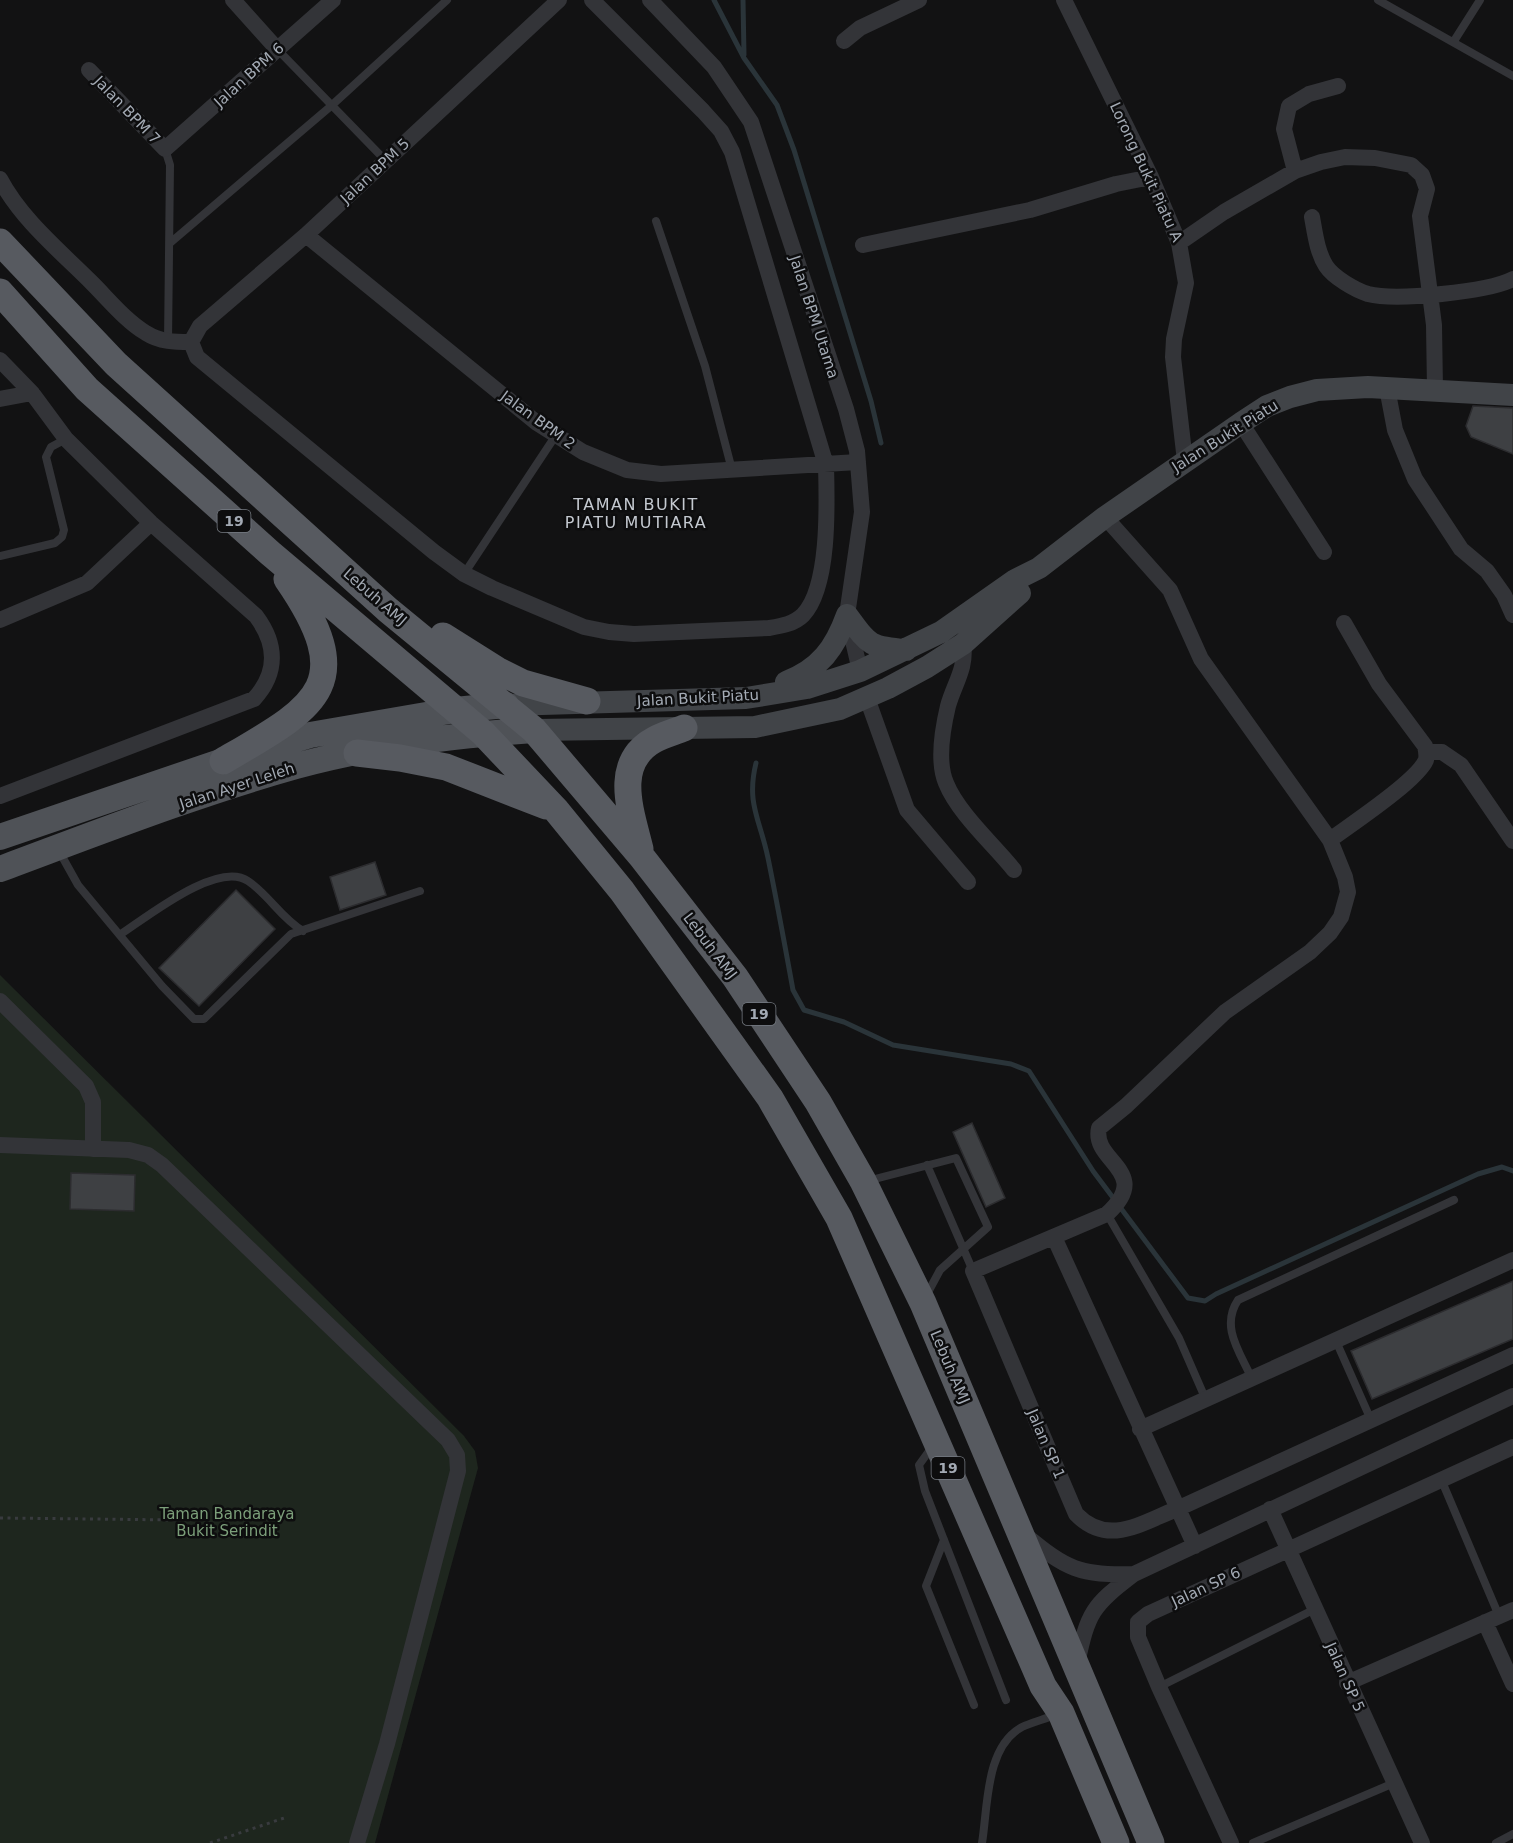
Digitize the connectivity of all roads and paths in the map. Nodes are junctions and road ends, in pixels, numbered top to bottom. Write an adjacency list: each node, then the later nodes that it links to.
1 (233, 0): 13 (street)
2 (333, 0): 13 (street, Jalan BPM 6)
3 (447, 0): 17 (lane)
4 (559, 0): 19 (street, Jalan BPM 5)
5 (592, 0): 46 (street)
6 (650, 0): 45 (street, Jalan BPM Utama)
7 (920, 0): 11 (street)
8 (1064, 0): 21 (street, Lorong Bukit Piatu A)
9 (1378, 0): 12 (lane)
10 (1480, 0): 12 (lane)
11 (844, 41)
12 (1454, 41): 15 (lane)
13 (278, 49): 17 (lane); 18 (street, Jalan BPM 6)
14 (89, 70): 18 (street, Jalan BPM 7)
15 (1513, 76)
16 (1338, 86): 20 (street)
17 (331, 106): 19 (lane); 27 (lane)
18 (165, 149): 27 (lane)
19 (386, 161): 25 (street, Jalan BPM 5)
20 (1296, 171): 28 (street); 32 (street)
21 (1151, 177): 28 (street, Lorong Bukit Piatu A); 29 (street)
22 (0, 179): 33 (street)
23 (1312, 217): 32 (street)
24 (656, 221): 47 (lane)
25 (306, 235): 34 (street, Jalan BPM 5); 42 (street, Jalan BPM 2)
26 (0, 242): 55 (highway, Lebuh AMJ / 19)
27 (170, 243): 33 (lane)
28 (1179, 243): 44 (street, Lorong Bukit Piatu A)
29 (863, 244)
30 (1513, 279): 32 (street)
31 (0, 292): 51 (highway, 19)
32 (1429, 295): 37 (street)
33 (168, 342): 34 (street)
34 (191, 342): 54 (street)
35 (0, 360): 38 (street)
36 (1387, 388): 37 (main road, Jalan Bukit Piatu); 41 (main road, Jalan Bukit Piatu); 57 (street)
37 (1435, 389): 39 (main road, Jalan Bukit Piatu)
38 (32, 393): 40 (street); 43 (street)
39 (1513, 394)
40 (0, 399)
41 (1241, 423): 44 (main road, Jalan Bukit Piatu); 50 (street)
42 (556, 435): 47 (street, Jalan BPM 2); 54 (lane)
43 (66, 439): 49 (street); 52 (lane)
44 (1185, 461): 48 (main road, Jalan Bukit Piatu)
45 (858, 462): 46 (street, Jalan BPM 2); 56 (street, Jalan BPM Utama)
46 (826, 465): 47 (street, Jalan BPM 2); 54 (street)
47 (732, 470)
48 (1105, 517): 53 (main road, Jalan Bukit Piatu); 80 (street)
49 (151, 523): 58 (street); 76 (street)
50 (1324, 552)
51 (270, 553): 68 (highway, 19); 75 (highway)
52 (0, 555)
53 (1039, 568): 60 (main road, Jalan Bukit Piatu); 61 (main road, Jalan Bukit Piatu)
54 (464, 574)
55 (388, 610): 66 (highway); 67 (highway, Lebuh AMJ / 19)
56 (847, 615): 61 (main road); 63 (street, Jalan BPM Utama); 64 (main road)
57 (1513, 615)
58 (0, 620)
59 (1344, 623): 73 (street)
60 (963, 644): 62 (main road, Jalan Bukit Piatu); 85 (street)
61 (906, 650): 63 (main road, Jalan Bukit Piatu)
62 (927, 667): 63 (main road); 65 (main road, Jalan Bukit Piatu)
63 (860, 671): 64 (main road, Jalan Bukit Piatu); 69 (main road)
64 (746, 698): 66 (main road, Jalan Bukit Piatu)
65 (867, 698): 69 (main road, Jalan Bukit Piatu); 86 (street)
66 (587, 701): 67 (main road, Jalan Bukit Piatu)
67 (506, 705): 68 (main road, Jalan Ayer Leleh); 71 (highway, Lebuh AMJ / 19)
68 (455, 710): 72 (highway, 19); 75 (main road, Jalan Ayer Leleh)
69 (796, 720): 70 (main road, Jalan Bukit Piatu)
70 (684, 728): 71 (main road, Jalan Bukit Piatu); 83 (highway)
71 (534, 730): 72 (main road, Jalan Ayer Leleh); 83 (highway, Lebuh AMJ / 19)
72 (483, 733): 74 (main road, Jalan Ayer Leleh); 77 (highway, 19)
73 (1427, 752): 80 (street); 81 (street)
74 (357, 753): 77 (highway); 79 (main road, Jalan Ayer Leleh)
75 (223, 761): 78 (main road, Jalan Ayer Leleh)
76 (0, 796)
77 (556, 810): 109 (highway, 19)
78 (1, 831): 79 (main road)
79 (87, 837): 82 (main road, Jalan Ayer Leleh)
80 (1330, 840): 96 (street)
81 (1513, 841)
82 (57, 848): 84 (main road, Jalan Ayer Leleh); 89 (lane)
83 (641, 855): 94 (highway, Lebuh AMJ / 19)
84 (0, 869)
85 (1014, 870)
86 (968, 882)
87 (420, 891): 88 (lane)
88 (303, 931): 89 (lane); 89 (lane)
89 (121, 934)
90 (0, 1001): 92 (street)
91 (0, 1145): 92 (street)
92 (93, 1149): 134 (street)
93 (927, 1166): 94 (lane); 98 (lane); 98 (lane)
94 (863, 1182): 101 (highway, Lebuh AMJ / 19)
95 (1454, 1200): 104 (lane)
96 (1115, 1207): 97 (street); 106 (lane)
97 (1054, 1237): 100 (street); 108 (street)
98 (964, 1249): 100 (lane); 101 (lane)
99 (1513, 1260): 102 (street)
100 (973, 1271): 112 (street, Jalan SP 1)
101 (923, 1303): 116 (highway, Lebuh AMJ / 19)
102 (1336, 1341): 104 (street); 107 (lane)
103 (1513, 1355): 107 (street)
104 (1252, 1380): 106 (street)
105 (1513, 1396): 113 (street)
106 (1206, 1400): 108 (street)
107 (1371, 1420): 112 (street)
108 (1140, 1430): 112 (street)
109 (936, 1441): 117 (lane); 129 (highway, 19)
110 (1513, 1447): 111 (street)
111 (1441, 1479): 119 (street); 122 (lane)
112 (1177, 1509): 118 (street)
113 (1270, 1509): 118 (street); 119 (street, Jalan SP 5)
114 (0, 1518): 115 (path)
115 (179, 1520)
116 (1020, 1530): 120 (street); 123 (highway, Lebuh AMJ / 19)
117 (944, 1540): 127 (lane); 128 (lane)
118 (1195, 1546): 120 (street)
119 (1288, 1547): 121 (street, Jalan SP 5); 126 (street, Jalan SP 6)
120 (1134, 1574): 123 (street)
121 (1315, 1609): 124 (street, Jalan SP 5); 126 (lane)
122 (1499, 1616): 124 (street); 125 (street)
123 (1077, 1666): 137 (highway, Lebuh AMJ / 19)
124 (1347, 1683): 130 (street, Jalan SP 5)
125 (1513, 1684)
126 (1159, 1686): 138 (street)
127 (1006, 1700)
128 (974, 1705)
129 (1060, 1713): 135 (lane); 136 (highway, 19)
130 (1394, 1783): 139 (lane); 140 (street, Jalan SP 5)
131 (287, 1816): 133 (path)
132 (1513, 1834): 141 (lane)
133 (210, 1843)
134 (357, 1843)
135 (982, 1843)
136 (1116, 1843)
137 (1151, 1843)
138 (1231, 1843)
139 (1252, 1843)
140 (1422, 1843)
141 (1496, 1843)

